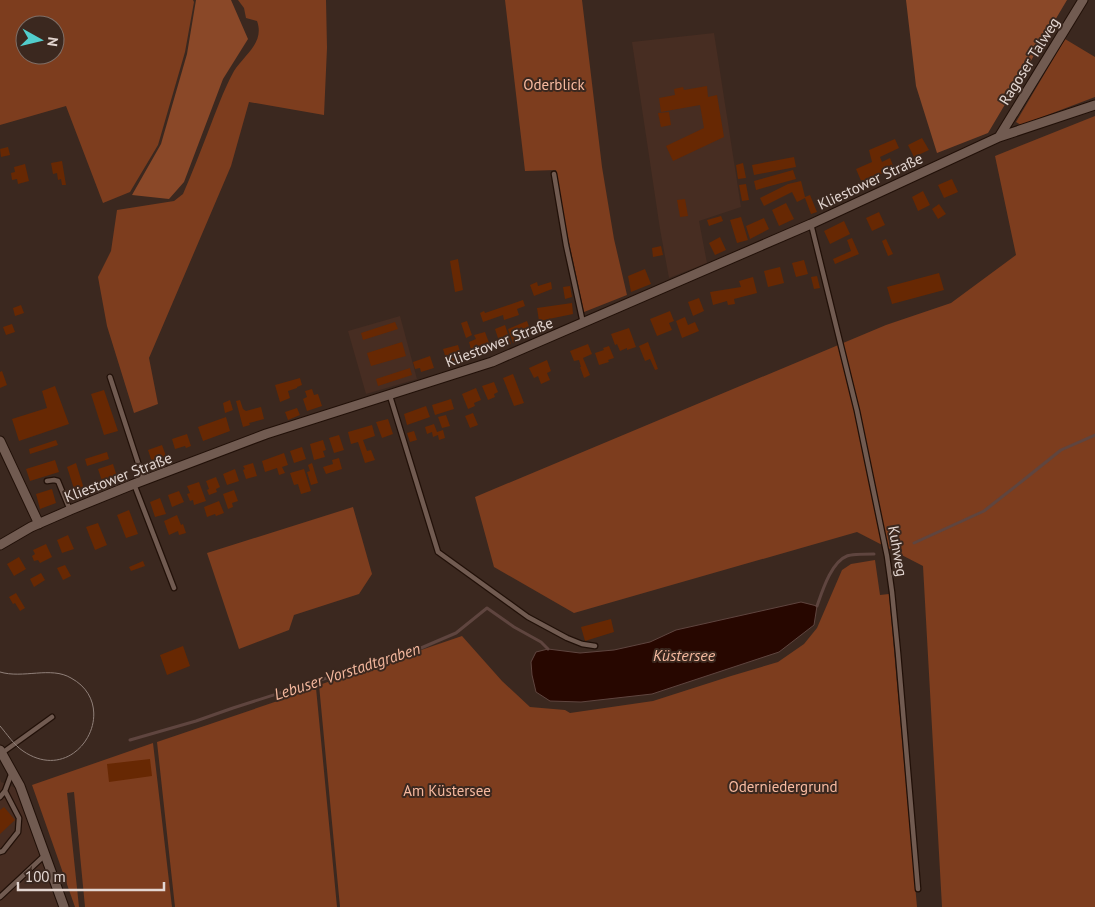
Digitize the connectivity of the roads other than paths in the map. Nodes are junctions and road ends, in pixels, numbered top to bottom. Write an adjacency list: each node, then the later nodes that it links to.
1 (1083, 0): 3 (street, Ragoser Talweg)
2 (1095, 105): 3 (street, Kliestower Straße)
3 (999, 137): 5 (street, Kliestower Straße)
4 (554, 174): 6 (lane)
5 (811, 224): 6 (street, Kliestower Straße); 25 (lane, Kuhweg)
6 (582, 323): 8 (street, Kliestower Straße)
7 (110, 377): 11 (lane)
8 (390, 396): 11 (street, Kliestower Straße); 17 (lane)
9 (0, 441): 14 (street)
10 (47, 481): 13 (lane)
11 (144, 481): 12 (street, Kliestower Straße)
12 (134, 484): 13 (street, Kliestower Straße); 16 (lane)
13 (70, 510): 14 (street, Kliestower Straße)
14 (39, 524): 15 (street, Kliestower Straße)
15 (0, 545)
16 (174, 588)
17 (595, 646)
18 (52, 717): 19 (lane)
19 (1, 751): 20 (street)
20 (12, 772): 21 (lane); 24 (street)
21 (5, 791): 22 (lane); 23 (lane)
22 (0, 797)
23 (0, 852)
24 (45, 855): 26 (lane); 27 (street)
25 (918, 889)
26 (0, 898)
27 (64, 907)

